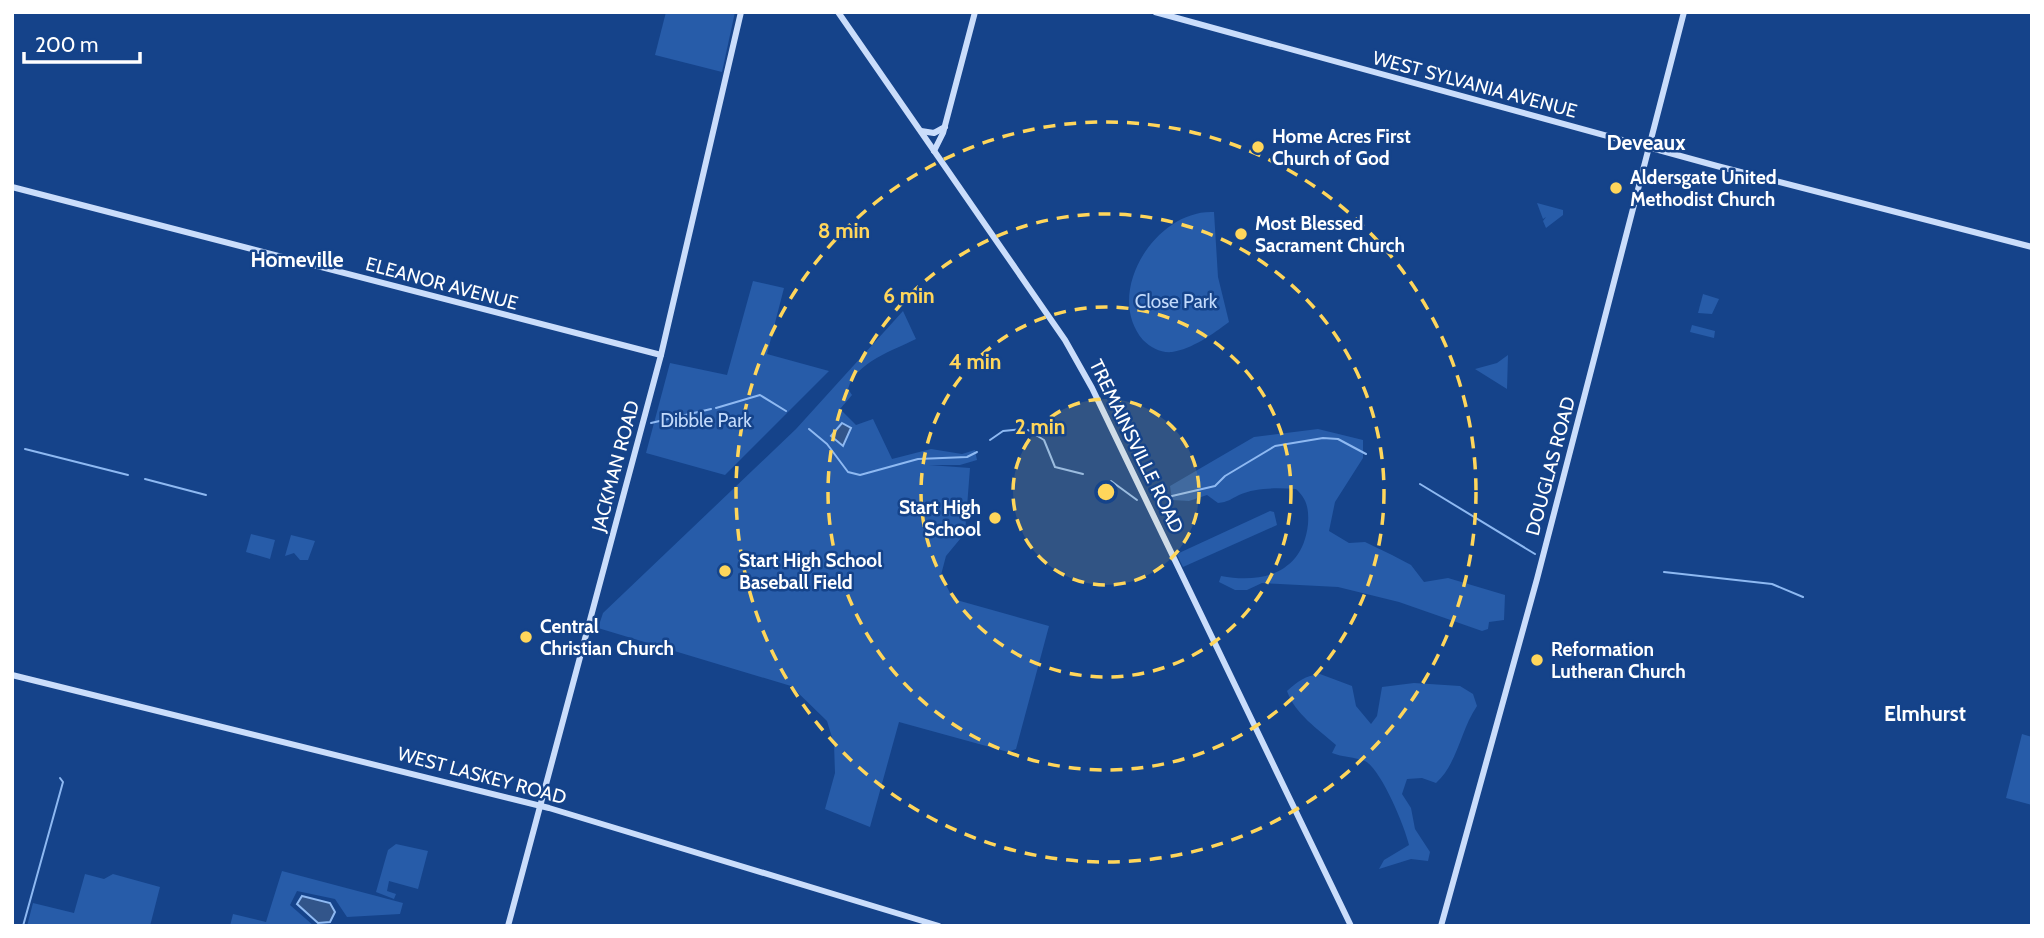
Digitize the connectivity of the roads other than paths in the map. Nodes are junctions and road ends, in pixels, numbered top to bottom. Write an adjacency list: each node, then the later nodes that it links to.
1 (741, 12): 12 (street, JACKMAN ROAD)
2 (838, 12): 7 (street, TREMAINSVILLE ROAD)
3 (975, 12): 6 (street)
4 (1155, 12): 8 (street, WEST SYLVANIA AVENUE)
5 (1684, 12): 8 (street, DOUGLAS ROAD)
6 (945, 127): 7 (street); 9 (street)
7 (919, 130): 9 (street, TREMAINSVILLE ROAD)
8 (1649, 148): 11 (street, WEST SYLVANIA AVENUE); 18 (street, DOUGLAS ROAD)
9 (934, 151): 17 (street, TREMAINSVILLE ROAD)
10 (12, 187): 12 (street, ELEANOR AVENUE)
11 (2032, 247)
12 (661, 355): 14 (street, JACKMAN ROAD)
13 (12, 675): 14 (street, WEST LASKEY ROAD)
14 (541, 806): 15 (street, JACKMAN ROAD); 16 (street, WEST LASKEY ROAD)
15 (508, 926)
16 (939, 926)
17 (1351, 926)
18 (1441, 926)

